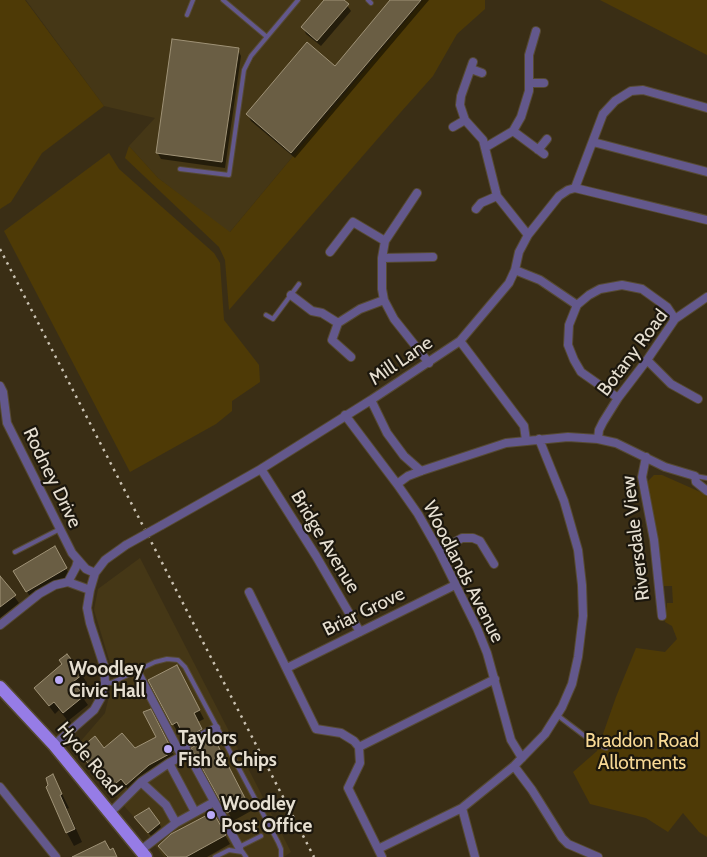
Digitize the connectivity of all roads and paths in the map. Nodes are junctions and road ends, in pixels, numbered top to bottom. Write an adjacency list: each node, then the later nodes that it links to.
1 (193, 0): 4 (lane)
2 (223, 0): 6 (lane)
3 (298, 0): 6 (lane)
4 (187, 14)
5 (536, 31): 9 (street)
6 (267, 37): 17 (lane)
7 (482, 73): 11 (street)
8 (544, 83): 9 (street)
9 (529, 84): 13 (street)
10 (707, 108): 15 (street)
11 (465, 120): 12 (street); 16 (street)
12 (453, 127)
13 (513, 131): 14 (street); 16 (street)
14 (547, 139)
15 (593, 142): 18 (street); 19 (street)
16 (486, 147): 21 (street)
17 (180, 169)
18 (707, 172)
19 (575, 188): 23 (street); 24 (street, Mill Lane)
20 (417, 193): 25 (street)
21 (497, 196): 22 (street); 24 (street)
22 (476, 209)
23 (707, 220)
24 (528, 235): 29 (street, Mill Lane)
25 (384, 241): 26 (street); 27 (street)
26 (330, 252)
27 (382, 258): 28 (street); 33 (street)
28 (433, 258)
29 (515, 270): 34 (street); 38 (street, Mill Lane)
30 (299, 284): 31 (lane)
31 (292, 295): 35 (lane); 37 (street)
32 (707, 297): 36 (street, Botany Road)
33 (384, 300): 37 (street); 41 (street)
34 (577, 305): 36 (street); 43 (street)
35 (266, 315)
36 (675, 319): 40 (street, Botany Road)
37 (338, 323): 39 (street)
38 (460, 341): 41 (street, Mill Lane); 49 (street)
39 (351, 357)
40 (647, 360): 43 (street, Botany Road); 44 (street)
41 (429, 363): 45 (street, Mill Lane)
42 (0, 386): 57 (street, Rodney Drive)
43 (618, 398): 48 (street, Botany Road)
44 (698, 399)
45 (371, 400): 46 (street, Mill Lane); 52 (street)
46 (345, 415): 51 (street, Mill Lane); 55 (street, Woodlands Avenue)
47 (539, 439): 48 (street); 49 (street); 75 (street)
48 (598, 439): 50 (street)
49 (526, 440): 52 (street)
50 (646, 457): 53 (street); 67 (street, Riversdale View)
51 (261, 469): 62 (street, Mill Lane, bridge); 69 (street, Bridge Avenue)
52 (421, 471): 55 (street)
53 (695, 476): 54 (lane); 56 (street)
54 (707, 478)
55 (398, 484): 58 (street, Woodlands Avenue)
56 (707, 490)
57 (60, 530): 59 (lane); 60 (street, Rodney Drive)
58 (439, 551): 61 (street); 64 (street, Woodlands Avenue)
59 (15, 552)
60 (78, 560): 62 (street, Rodney Drive); 63 (street)
61 (494, 564)
62 (95, 574): 65 (street, Mill Lane)
63 (68, 582): 65 (street); 68 (street)
64 (455, 585): 69 (street, Briar Grove); 72 (street, Woodlands Avenue)
65 (90, 590): 73 (street, Mill Lane)
66 (249, 592): 70 (street)
67 (662, 616)
68 (0, 625)
69 (360, 632): 70 (street, Briar Grove)
70 (287, 668): 78 (street)
71 (137, 671): 73 (lane); 76 (lane); 79 (street)
72 (495, 679): 78 (street); 81 (street, Woodlands Avenue)
73 (105, 682): 77 (street, Mill Lane)
74 (0, 687): 77 (main road, Hyde Road)
75 (557, 715): 80 (lane); 81 (street)
76 (216, 728): 79 (street); 98 (lane)
77 (54, 745): 88 (main road, Hyde Road)
78 (359, 747): 92 (street)
79 (181, 748): 82 (street); 86 (street)
80 (606, 748)
81 (522, 758): 83 (street)
82 (169, 763): 84 (street); 89 (street)
83 (514, 766): 87 (street); 101 (street)
84 (141, 782): 88 (street); 90 (street)
85 (0, 787): 95 (street)
86 (214, 802): 89 (street); 93 (street)
87 (462, 808): 92 (street); 100 (street)
88 (110, 812): 94 (main road, Hyde Road)
89 (195, 812): 90 (street)
90 (176, 824): 94 (street)
91 (261, 836): 93 (lane)
92 (378, 849): 99 (street)
93 (241, 850): 96 (lane); 97 (lane)
94 (144, 854)
95 (56, 857)
96 (215, 857)
97 (246, 857)
98 (280, 857)
99 (382, 857)
100 (475, 857)
101 (598, 857)

